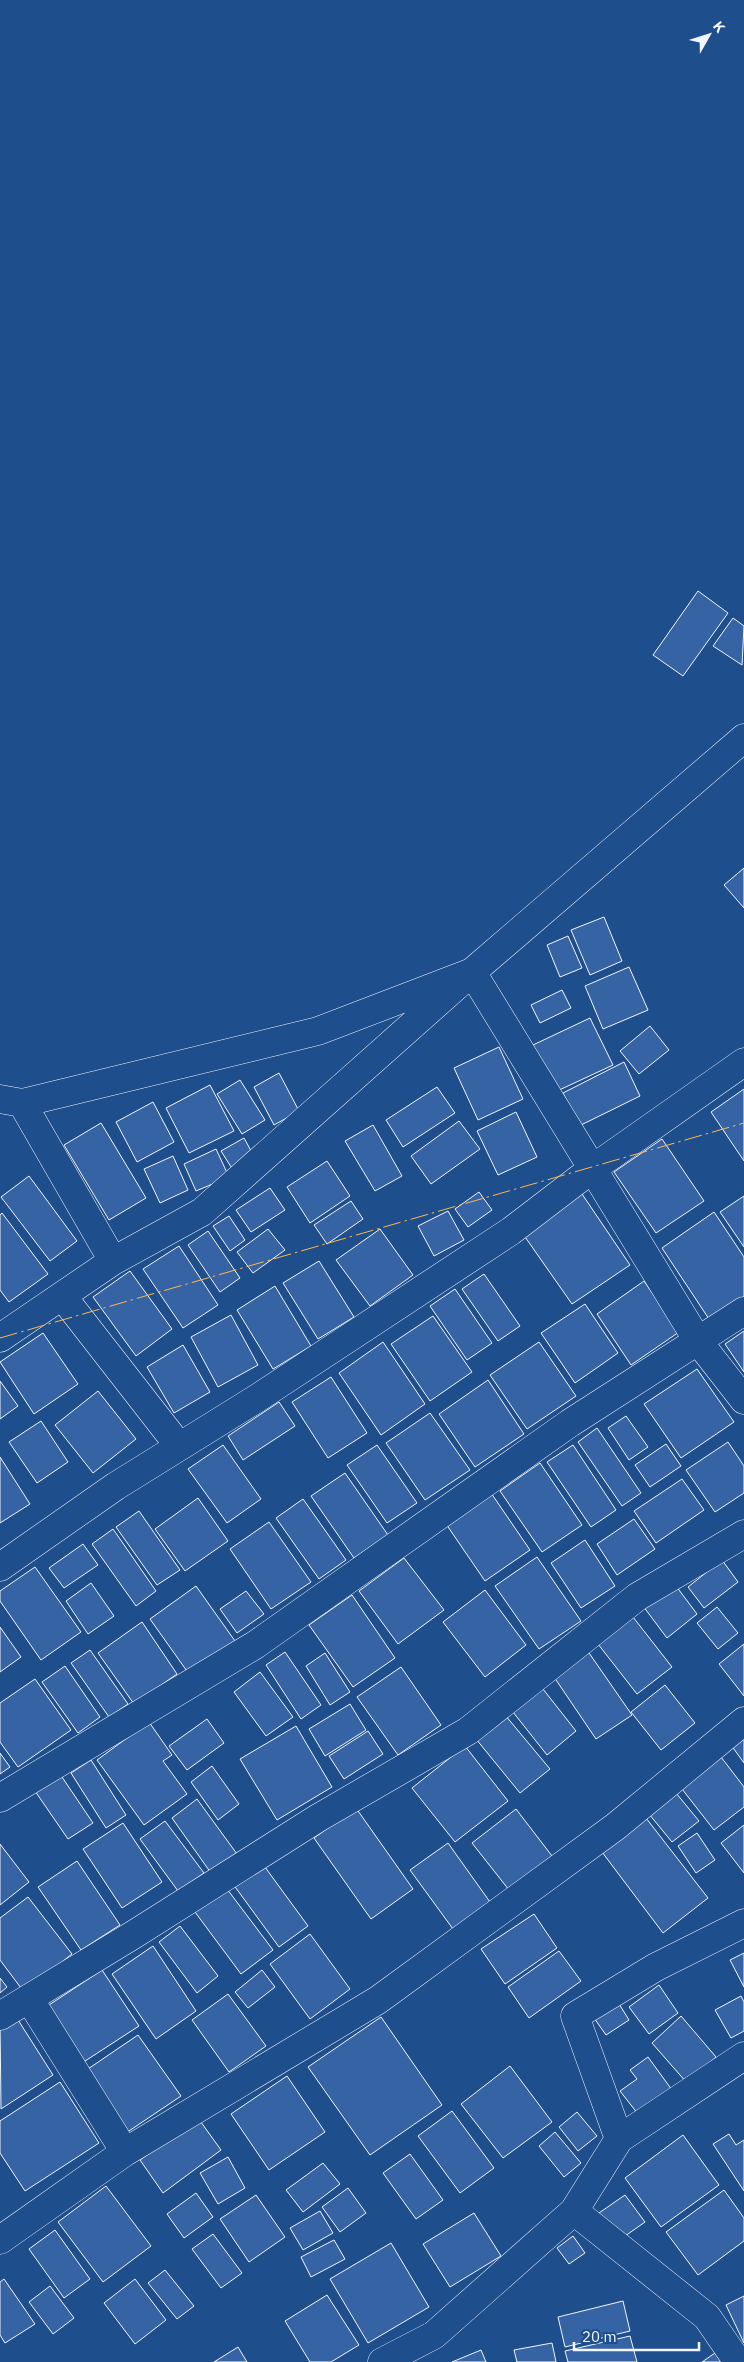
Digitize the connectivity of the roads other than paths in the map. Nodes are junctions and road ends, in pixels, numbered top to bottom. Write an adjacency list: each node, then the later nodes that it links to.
1 (744, 738): 2 (street)
2 (472, 972): 4 (street); 5 (street); 6 (street)
3 (744, 1062): 5 (street)
4 (11, 1101): 6 (street)
5 (592, 1169): 10 (street); 12 (street)
6 (113, 1261): 7 (street)
7 (63, 1297): 9 (street); 12 (street)
8 (744, 1311): 10 (street)
9 (0, 1338)
10 (698, 1341): 11 (street); 16 (street)
11 (744, 1400)
12 (179, 1446): 14 (street)
13 (744, 1534): 18 (street)
14 (0, 1567)
15 (744, 1721): 22 (street)
16 (0, 1798)
17 (744, 1923): 21 (street)
18 (30, 2000): 19 (street); 22 (street)
19 (0, 2016)
20 (744, 2056): 21 (street)
21 (619, 2139): 23 (street)
22 (125, 2152): 24 (street)
23 (574, 2212): 25 (street); 26 (street)
24 (0, 2240)
25 (382, 2362)
26 (738, 2362)

